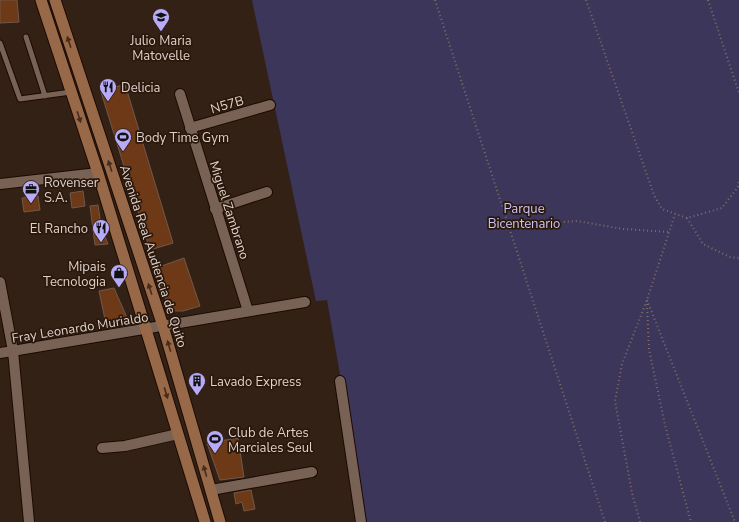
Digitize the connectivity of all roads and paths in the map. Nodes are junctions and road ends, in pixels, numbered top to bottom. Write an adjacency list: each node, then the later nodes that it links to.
1 (41, 0): 8 (main road)
2 (55, 0): 28 (main road, Avenida Real Audiencia de Quito, one-way to 2)
3 (434, 0): 21 (path)
4 (586, 0): 19 (path)
5 (708, 0): 9 (path)
6 (26, 37): 11 (lane)
7 (0, 43): 11 (lane)
8 (71, 92): 11 (lane); 14 (main road, one-way to 14)
9 (739, 93)
10 (180, 94): 13 (street, Miguel Zambrano)
11 (45, 96)
12 (270, 105): 13 (street, N57B)
13 (190, 128): 18 (street, Miguel Zambrano)
14 (98, 173): 16 (street); 29 (main road)
15 (739, 182): 20 (path)
16 (0, 184)
17 (268, 192): 18 (street)
18 (215, 209): 27 (street, Miguel Zambrano)
19 (675, 214): 20 (path); 22 (path)
20 (687, 218): 23 (path)
21 (508, 226): 22 (path); 41 (path)
22 (669, 232): 25 (path)
23 (739, 258)
24 (0, 282): 30 (street)
25 (647, 300): 42 (path); 43 (path); 44 (path)
26 (305, 302): 27 (street, Fray Leonardo Murialdo)
27 (248, 311): 28 (street, Fray Leonardo Murialdo)
28 (163, 326): 29 (street, Fray Leonardo Murialdo); 36 (main road, Avenida Real Audiencia de Quito, one-way to 28)
29 (147, 329): 30 (street, Fray Leonardo Murialdo); 33 (main road, one-way to 33)
30 (13, 351): 31 (street, Fray Leonardo Murialdo); 37 (street)
31 (0, 353)
32 (340, 381): 40 (street)
33 (178, 434): 34 (street); 38 (main road)
34 (102, 448)
35 (312, 472): 36 (street)
36 (210, 490): 39 (main road, Avenida Real Audiencia de Quito)
37 (29, 522)
38 (205, 522)
39 (220, 522)
40 (362, 522)
41 (605, 522)
42 (640, 522)
43 (692, 522)
44 (735, 522)

